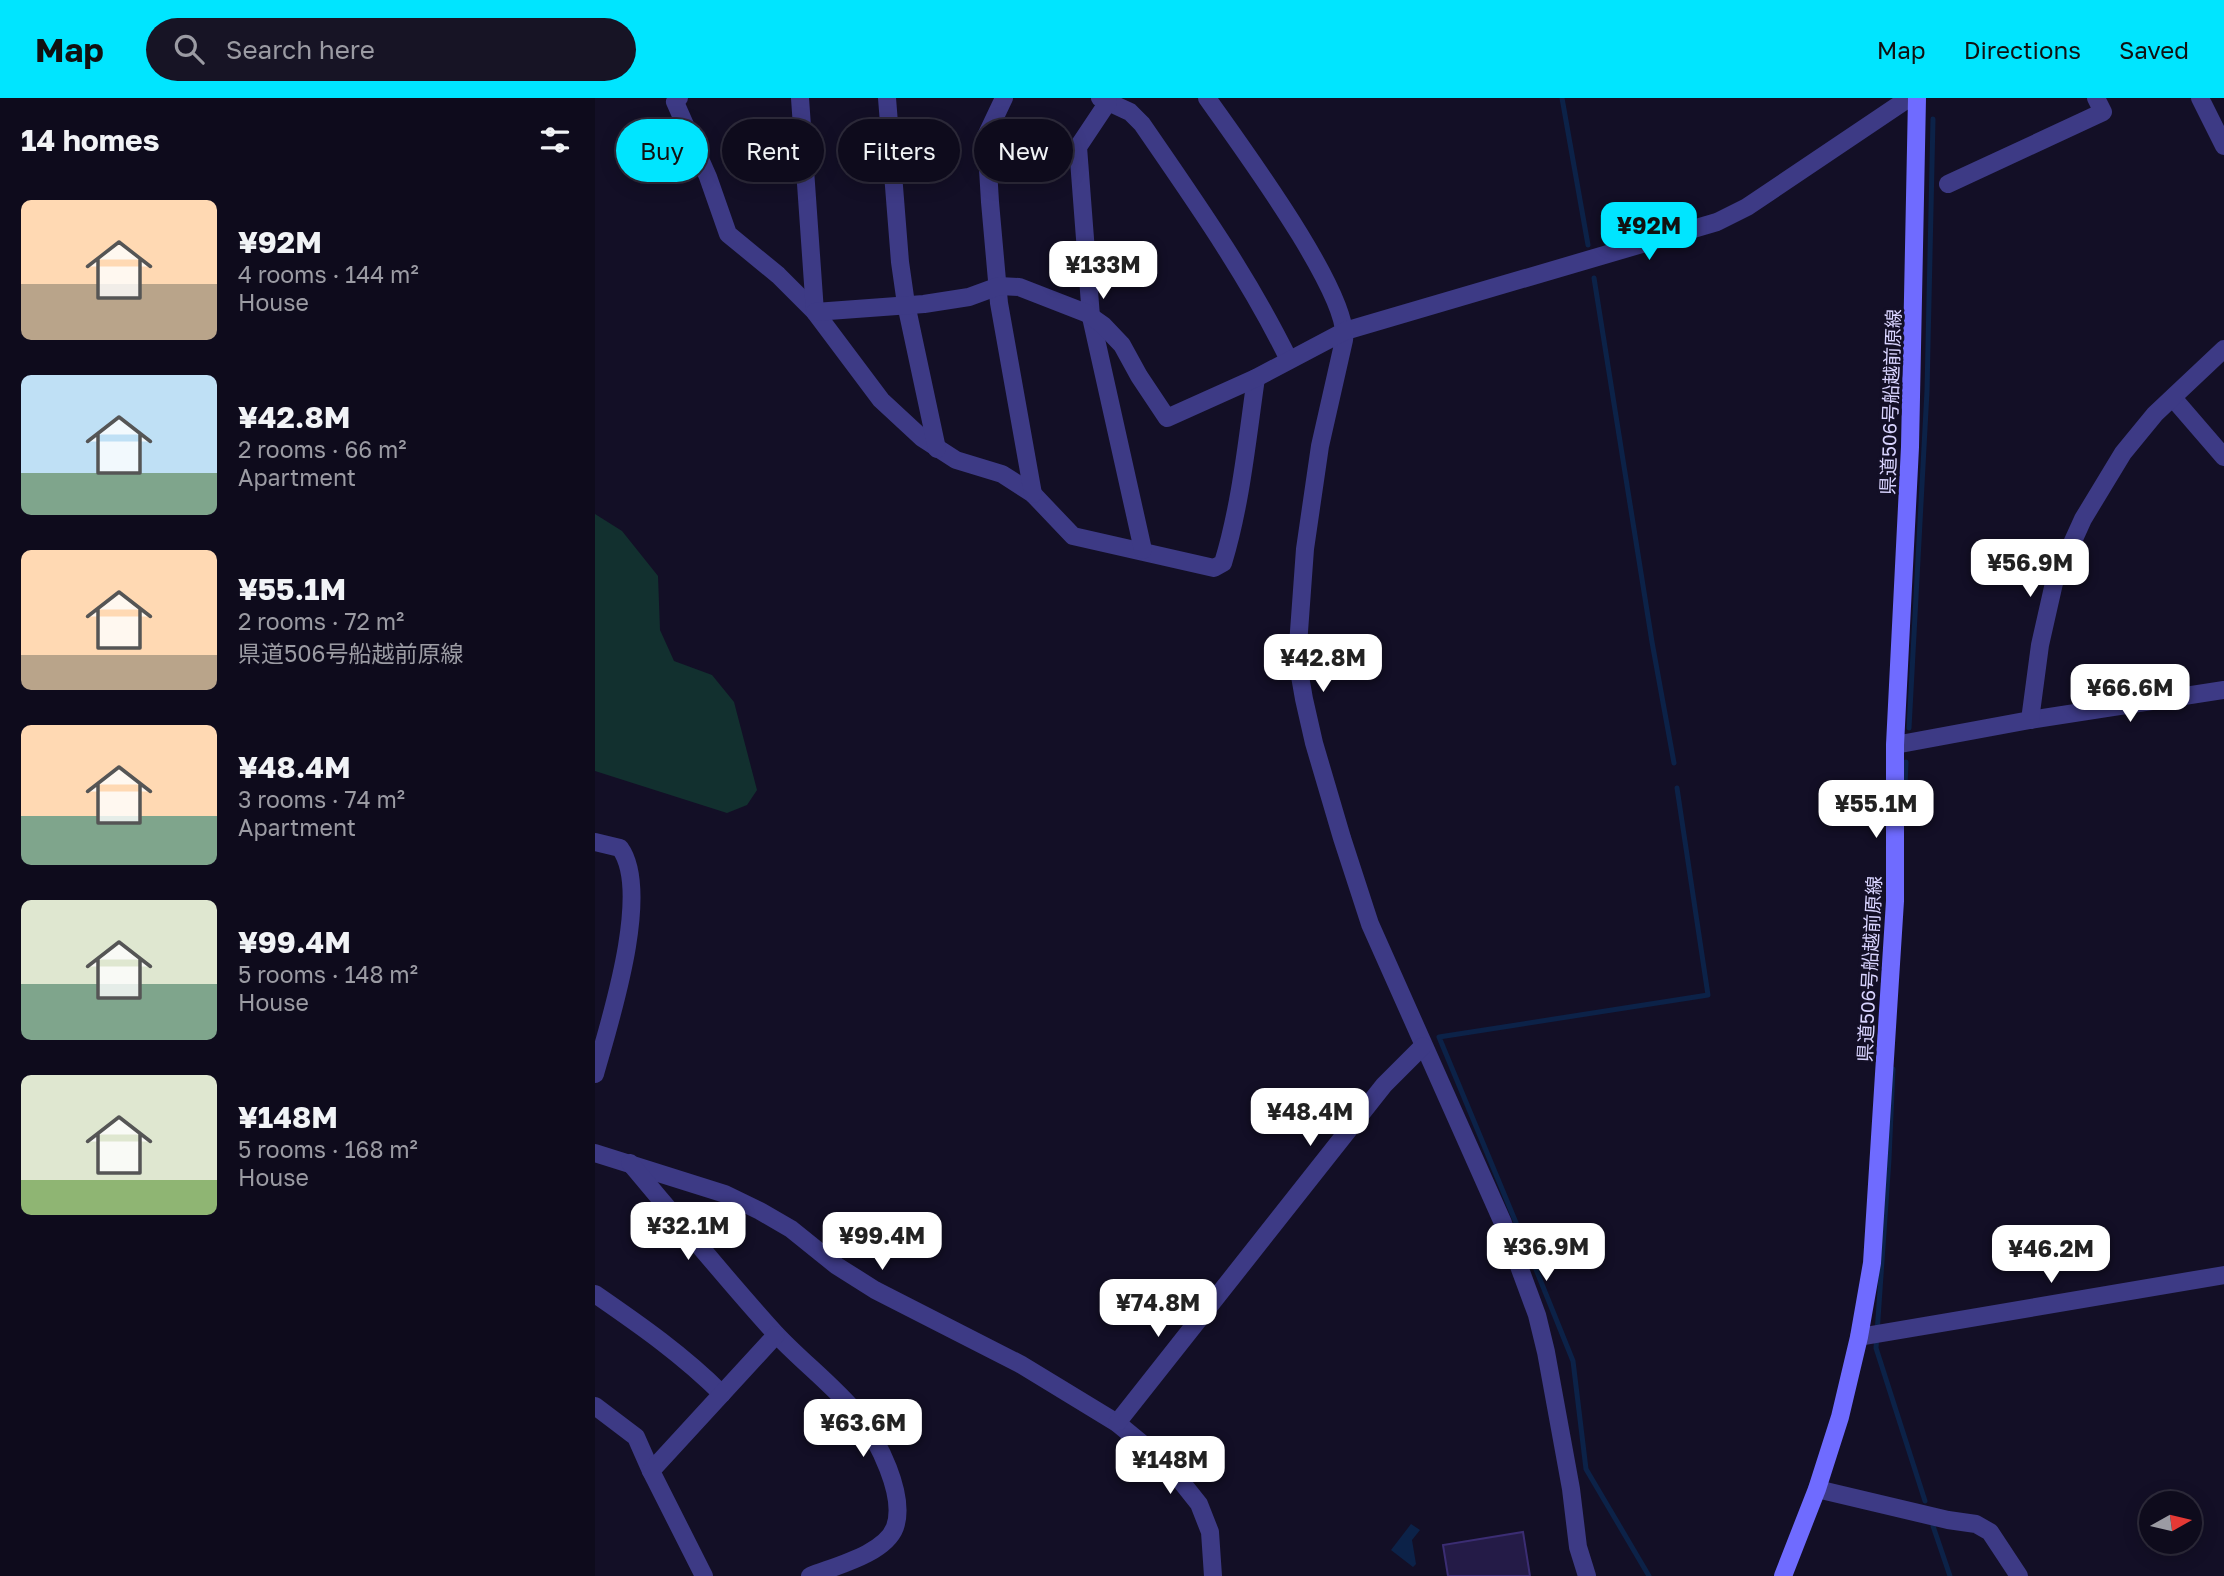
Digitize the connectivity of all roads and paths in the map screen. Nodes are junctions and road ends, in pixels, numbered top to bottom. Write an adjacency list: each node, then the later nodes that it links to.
1 (679, 98): 15 (street)
2 (800, 98): 15 (street)
3 (887, 98): 14 (street)
4 (1004, 98): 13 (street)
5 (1207, 98): 17 (street)
6 (1909, 98): 17 (street)
7 (1917, 98): 28 (main road, 県道506号船越前原線)
8 (2096, 98): 12 (street)
9 (2200, 98): 11 (street)
10 (1116, 102): 16 (street); 19 (street)
11 (2224, 146)
12 (1948, 184)
13 (999, 286): 14 (street); 16 (street); 24 (street)
14 (906, 304): 15 (street); 22 (street)
15 (815, 312): 22 (street)
16 (1091, 317): 20 (street); 25 (street)
17 (1345, 331): 19 (street); 30 (street)
18 (2224, 349): 21 (street)
19 (1290, 360): 20 (street)
20 (1256, 378): 25 (street)
21 (2173, 398): 23 (street); 27 (street)
22 (937, 449): 24 (street)
23 (2224, 457)
24 (1033, 495): 25 (street)
25 (1143, 550)
26 (2224, 690): 27 (street)
27 (2030, 720): 28 (street)
28 (1895, 745): 37 (main road, 県道506号船越前原線)
29 (595, 842): 31 (street)
30 (1423, 1046): 40 (street); 46 (street)
31 (595, 1074)
32 (595, 1153): 33 (street)
33 (630, 1163): 36 (street); 40 (street)
34 (2224, 1275): 37 (street)
35 (595, 1294): 38 (street)
36 (776, 1335): 38 (street); 44 (street)
37 (1859, 1336): 42 (main road, 県道506号船越前原線)
38 (722, 1394): 41 (street)
39 (595, 1406): 41 (street)
40 (1117, 1423): 45 (street)
41 (651, 1471): 43 (street)
42 (1817, 1489): 47 (main road, 県道506号船越前原線); 48 (street)
43 (704, 1576)
44 (810, 1576)
45 (1213, 1576)
46 (1587, 1576)
47 (1783, 1576)
48 (2019, 1576)

